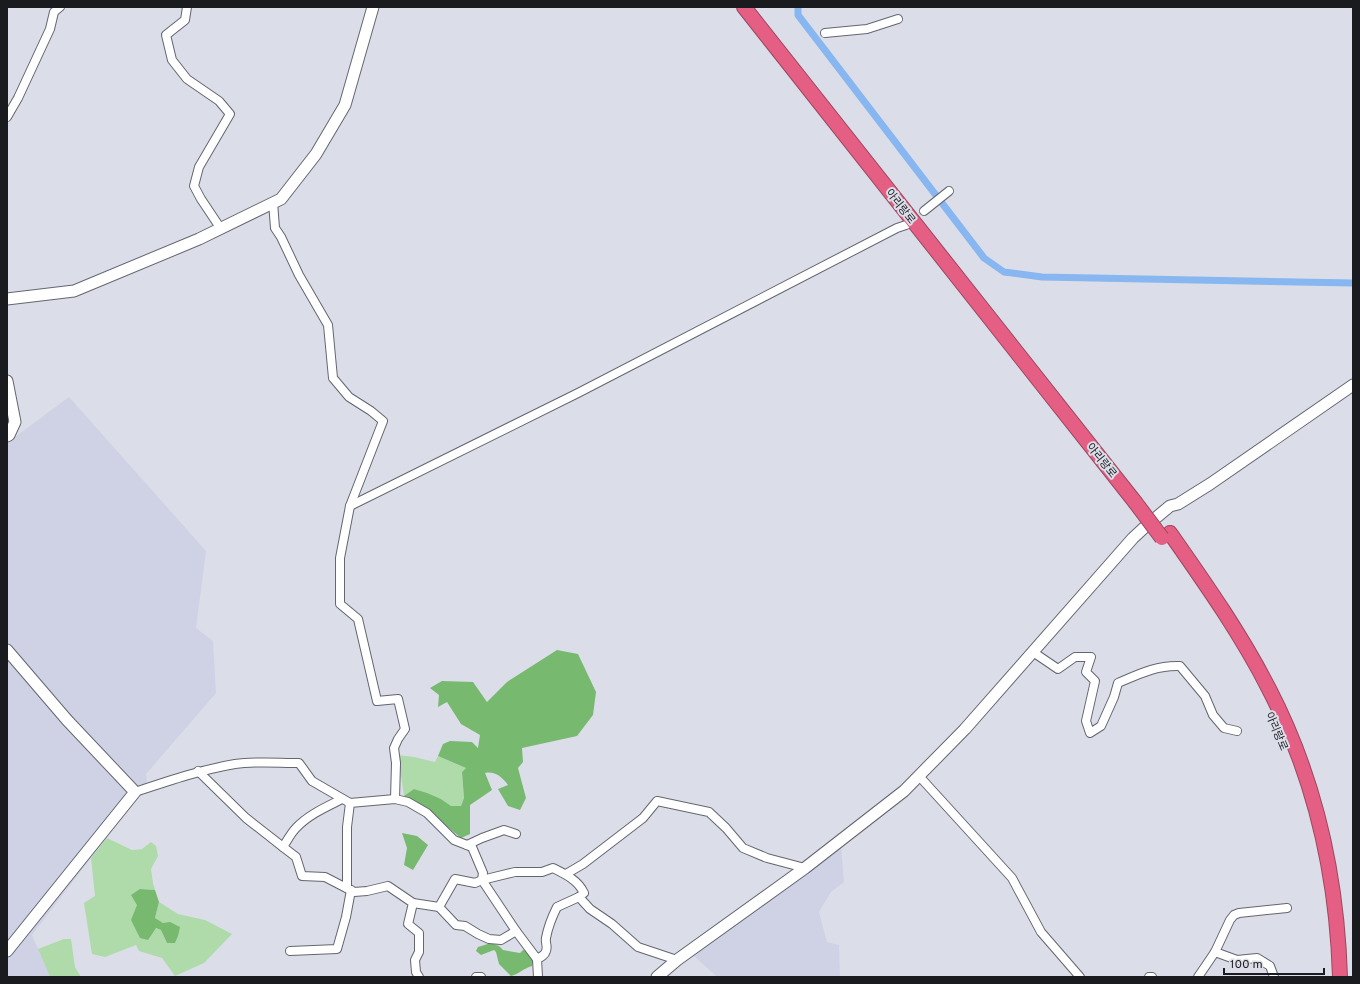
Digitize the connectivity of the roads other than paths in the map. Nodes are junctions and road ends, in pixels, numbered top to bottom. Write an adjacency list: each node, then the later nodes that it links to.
1 (60, 7): 8 (street)
2 (187, 7): 13 (street)
3 (373, 7): 10 (street)
4 (744, 7): 18 (highway, 아리랑로)
5 (755, 7): 18 (highway, 아리랑로)
6 (898, 19): 7 (street)
7 (825, 33)
8 (7, 117)
9 (947, 192): 11 (street)
10 (273, 202): 13 (street); 19 (street)
11 (924, 211)
12 (906, 225): 19 (street)
13 (221, 229): 14 (street)
14 (7, 299)
15 (7, 381): 17 (street)
16 (1353, 385): 22 (street)
17 (7, 436)
18 (1139, 499): 20 (highway, 아리랑로)
19 (350, 506): 28 (street)
20 (1166, 536): 57 (highway, 아리랑로); 58 (highway, 아리랑로)
21 (7, 650): 26 (street)
22 (1033, 652): 23 (street); 25 (street)
23 (1237, 731)
24 (198, 772): 26 (street); 27 (street); 32 (street)
25 (919, 776): 33 (street); 52 (street)
26 (135, 792): 42 (street)
27 (342, 799): 29 (street); 32 (street)
28 (395, 799): 29 (street); 31 (street)
29 (350, 803): 36 (street)
30 (516, 834): 31 (street)
31 (466, 845): 35 (street)
32 (283, 847): 36 (street)
33 (805, 868): 34 (street); 46 (street)
34 (566, 874): 35 (street); 37 (street)
35 (482, 880): 39 (street); 41 (street)
36 (349, 889): 38 (street); 43 (street)
37 (579, 898): 45 (street); 46 (street)
38 (413, 903): 39 (street); 47 (street)
39 (439, 907): 41 (street)
40 (1287, 908): 44 (street)
41 (516, 931): 45 (street)
42 (7, 951)
43 (290, 951)
44 (1215, 952): 55 (street); 56 (street)
45 (537, 959): 50 (street)
46 (677, 960): 51 (street)
47 (419, 977)
48 (476, 977): 49 (street)
49 (481, 977)
50 (538, 977)
51 (657, 977)
52 (1080, 977)
53 (1149, 977): 54 (street)
54 (1152, 977)
55 (1198, 977)
56 (1274, 977)
57 (1331, 977)
58 (1340, 977)

